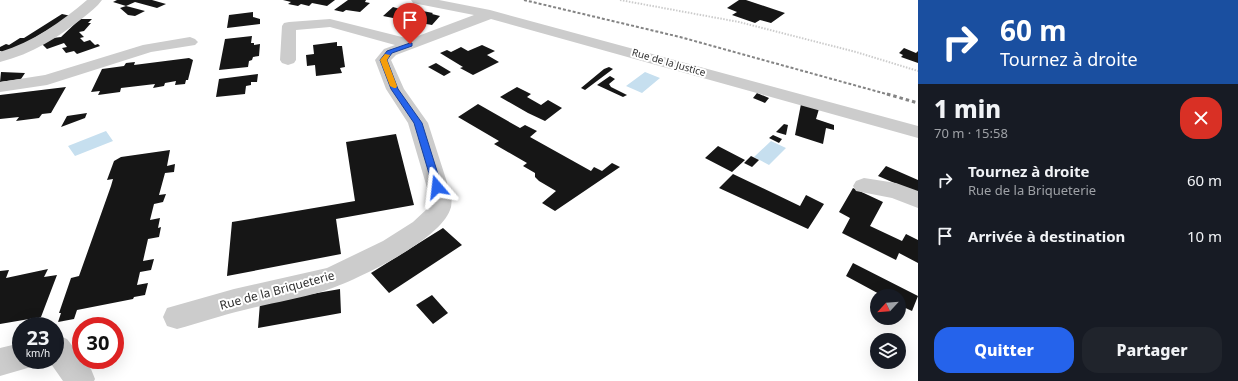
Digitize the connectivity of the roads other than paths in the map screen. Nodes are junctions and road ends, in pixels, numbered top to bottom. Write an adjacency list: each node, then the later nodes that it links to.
1 (95, 0): 8 (street)
2 (418, 0): 4 (street, Rue de la Justice)
3 (290, 10): 5 (street)
4 (490, 14): 7 (street, Rue de la Briqueterie); 11 (street, Rue de la Justice)
5 (290, 26): 7 (street); 9 (street)
6 (190, 42): 10 (street)
7 (410, 44): 14 (street, Rue de la Briqueterie)
8 (0, 57)
9 (288, 60)
10 (0, 87)
11 (918, 132)
12 (864, 186): 13 (street)
13 (918, 200)
14 (177, 317)
15 (64, 358): 18 (street)
16 (12, 359): 17 (street)
17 (0, 362)
18 (80, 379)

